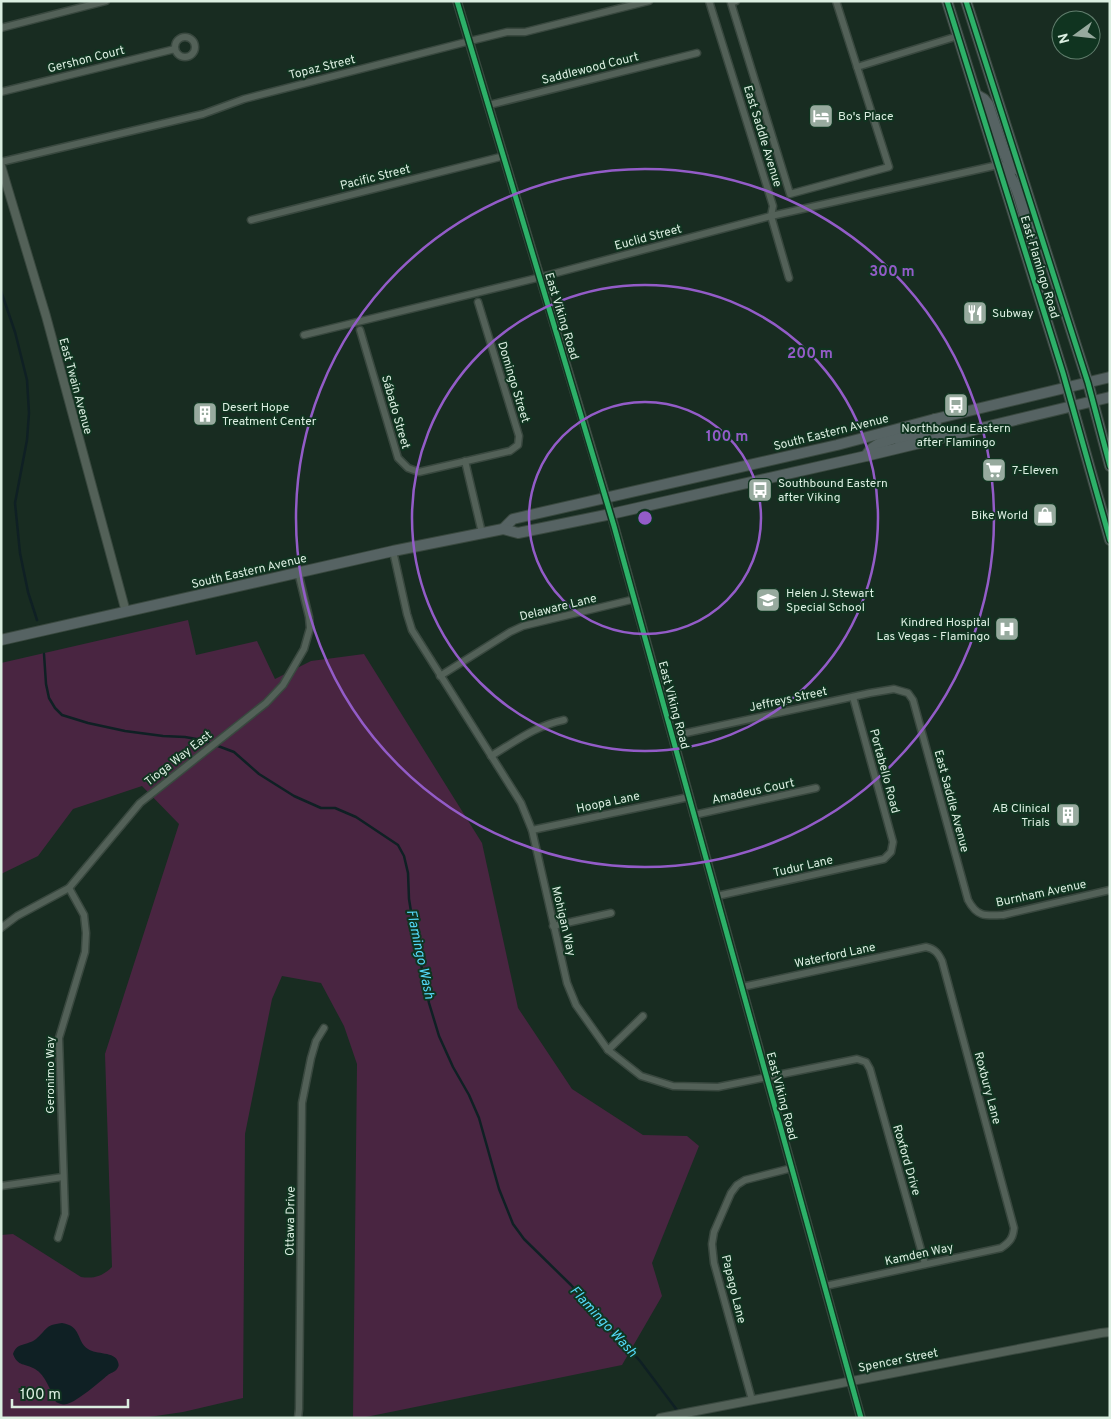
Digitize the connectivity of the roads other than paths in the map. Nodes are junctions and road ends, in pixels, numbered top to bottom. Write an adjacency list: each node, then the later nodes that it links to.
1 (106, 1): 9 (street)
2 (457, 1): 12 (street, East Viking Road)
3 (649, 1): 12 (street, Topaz Street)
4 (709, 1): 24 (street, East Saddle Avenue)
5 (736, 1): 15 (street)
6 (836, 1): 15 (street)
7 (947, 1): 11 (main road, East Flamingo Road)
8 (966, 1): 23 (main road, East Flamingo Road)
9 (90, 3): 10 (street)
10 (1, 28)
11 (958, 36): 15 (street); 17 (main road, East Flamingo Road)
12 (470, 41): 18 (street, East Viking Road); 20 (street, Topaz Street)
13 (175, 49): 16 (street, Gershon Court)
14 (698, 53): 18 (street, Saddlewood Court)
15 (857, 67)
16 (1, 92)
17 (976, 94): 21 (main road, East Flamingo Road); 23 (main road)
18 (489, 105): 19 (street, East Viking Road)
19 (504, 156): 25 (street, Pacific Street); 27 (street, East Viking Road)
20 (1, 162)
21 (998, 165): 24 (street, Euclid Street); 26 (main road); 34 (main road, East Flamingo Road)
22 (1, 166): 52 (street, East Twain Avenue)
23 (1020, 172): 26 (main road, East Flamingo Road)
24 (771, 216): 27 (street, Euclid Street); 28 (street, East Saddle Avenue)
25 (251, 220)
26 (1043, 242): 33 (main road, East Flamingo Road)
27 (540, 277): 31 (street, Euclid Street); 44 (street, East Viking Road)
28 (790, 278)
29 (478, 302): 42 (street, Domingo Street)
30 (360, 330): 42 (street, Sábado Street)
31 (304, 335)
32 (1110, 377): 33 (main road, South Eastern Avenue)
33 (1088, 384): 34 (main road, South Eastern Avenue); 36 (main road, East Flamingo Road)
34 (1067, 388): 37 (main road, East Flamingo Road); 38 (main road, South Eastern Avenue)
35 (1110, 397): 36 (main road, South Eastern Avenue)
36 (1092, 402): 37 (main road, South Eastern Avenue); 43 (main road, East Flamingo Road)
37 (1072, 406): 40 (main road, South Eastern Avenue); 48 (main road, East Flamingo Road)
38 (935, 419): 39 (main road, South Eastern Avenue); 40 (main road)
39 (916, 424): 41 (main road); 44 (main road, South Eastern Avenue)
40 (889, 450): 41 (main road, South Eastern Avenue)
41 (866, 456): 45 (main road, South Eastern Avenue)
42 (466, 461): 47 (street)
43 (1110, 466)
44 (606, 497): 45 (street, East Viking Road); 46 (main road, South Eastern Avenue)
45 (611, 514): 46 (main road, South Eastern Avenue); 51 (street, East Viking Road)
46 (503, 529): 47 (main road, South Eastern Avenue)
47 (482, 533): 49 (main road, South Eastern Avenue)
48 (1110, 540)
49 (393, 550): 50 (main road, South Eastern Avenue); 54 (street, Mohigan Way)
50 (298, 572): 52 (main road, South Eastern Avenue); 65 (street, Tioga Way East)
51 (635, 599): 54 (street, Delaware Lane); 58 (street, East Viking Road)
52 (126, 612): 53 (main road, South Eastern Avenue)
53 (1, 640)
54 (440, 676): 59 (street, Mohigan Way)
55 (908, 693): 56 (street, Jeffreys Street); 69 (street, East Saddle Avenue)
56 (853, 697): 58 (street, Jeffreys Street); 64 (street, Portabello Road)
57 (564, 720): 59 (street)
58 (672, 736): 61 (street, East Viking Road)
59 (491, 756): 63 (street, Mohigan Way)
60 (816, 788): 62 (street, Amadeus Court)
61 (689, 797): 62 (street, East Viking Road); 63 (street, Hoopa Lane)
62 (694, 815): 67 (street, East Viking Road)
63 (532, 830): 70 (street, Mohigan Way)
64 (891, 852): 67 (street, Tudur Lane)
65 (69, 888): 71 (street, Tioga Way East); 80 (street, Geronimo Way)
66 (1110, 890): 69 (street, Burnham Avenue)
67 (717, 896): 73 (street, East Viking Road)
68 (611, 913): 70 (street)
69 (978, 913)
70 (553, 926): 76 (street, Mohigan Way)
71 (1, 928)
72 (932, 948): 73 (street, Waterford Lane); 82 (street, Roxbury Lane)
73 (742, 987): 78 (street, East Viking Road)
74 (643, 1016): 76 (street)
75 (324, 1028): 89 (street, Ottawa Drive)
76 (608, 1050): 78 (street, Mohigan Way)
77 (866, 1062): 78 (street, Mohigan Way); 84 (street, Roxford Drive)
78 (766, 1076): 79 (street, East Viking Road)
79 (792, 1168): 85 (street, East Viking Road); 88 (street, Papago Lane)
80 (63, 1177): 81 (street); 83 (street, Geronimo Way)
81 (1, 1186)
82 (1013, 1236): 84 (street, Kamden Way)
83 (58, 1238)
84 (924, 1264): 85 (street, Kamden Way)
85 (825, 1286): 87 (street, East Viking Road)
86 (1110, 1332): 87 (street, Spencer Street)
87 (851, 1381): 88 (street, Spencer Street); 91 (street, East Viking Road)
88 (752, 1400): 90 (street, Spencer Street)
89 (298, 1418)
90 (660, 1418)
91 (861, 1418)

